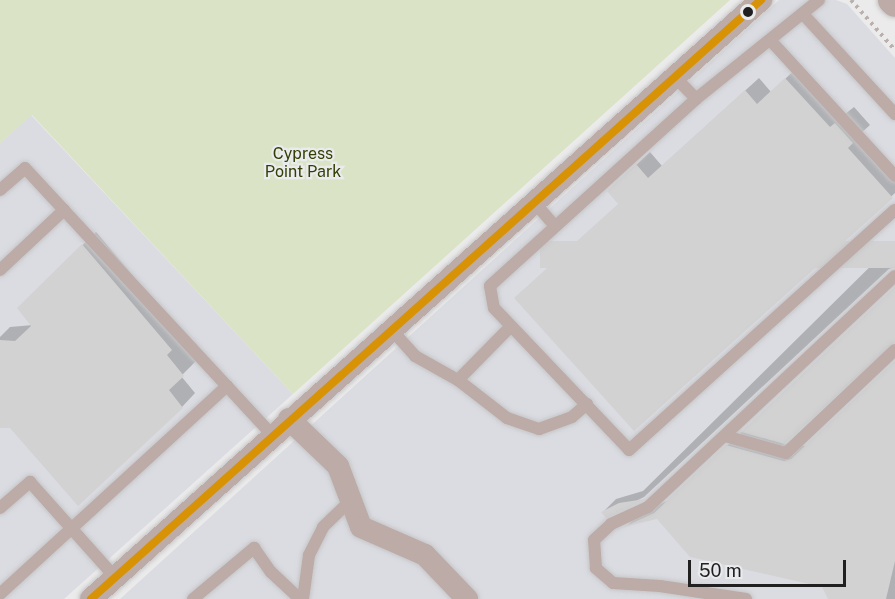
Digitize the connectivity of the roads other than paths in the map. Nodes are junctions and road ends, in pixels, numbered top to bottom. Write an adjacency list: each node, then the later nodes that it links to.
1 (760, 0): 5 (street)
2 (819, 0): 3 (lane)
3 (803, 14): 4 (lane); 7 (lane)
4 (771, 41): 6 (lane); 8 (lane)
5 (676, 78): 6 (lane); 10 (street)
6 (696, 99): 13 (lane)
7 (895, 114)
8 (895, 176)
9 (0, 190): 11 (lane)
10 (534, 202): 13 (lane); 17 (street)
11 (64, 210): 14 (lane); 20 (lane)
12 (895, 210): 21 (lane)
13 (555, 226): 16 (lane)
14 (0, 270)
15 (895, 276): 24 (lane)
16 (510, 327): 19 (lane); 21 (lane)
17 (390, 328): 19 (lane); 22 (street)
18 (895, 350): 24 (lane)
19 (458, 380): 21 (lane)
20 (227, 386): 23 (lane); 27 (lane)
21 (587, 404)
22 (289, 419): 23 (street); 25 (street)
23 (272, 435): 28 (street)
24 (725, 436): 34 (lane)
25 (353, 499): 32 (lane); 33 (street)
26 (0, 508): 27 (lane)
27 (72, 528): 28 (lane); 29 (lane)
28 (115, 577): 30 (street)
29 (0, 594)
30 (91, 599)
31 (193, 599): 32 (lane)
32 (301, 599)
33 (467, 599)
34 (746, 599)

